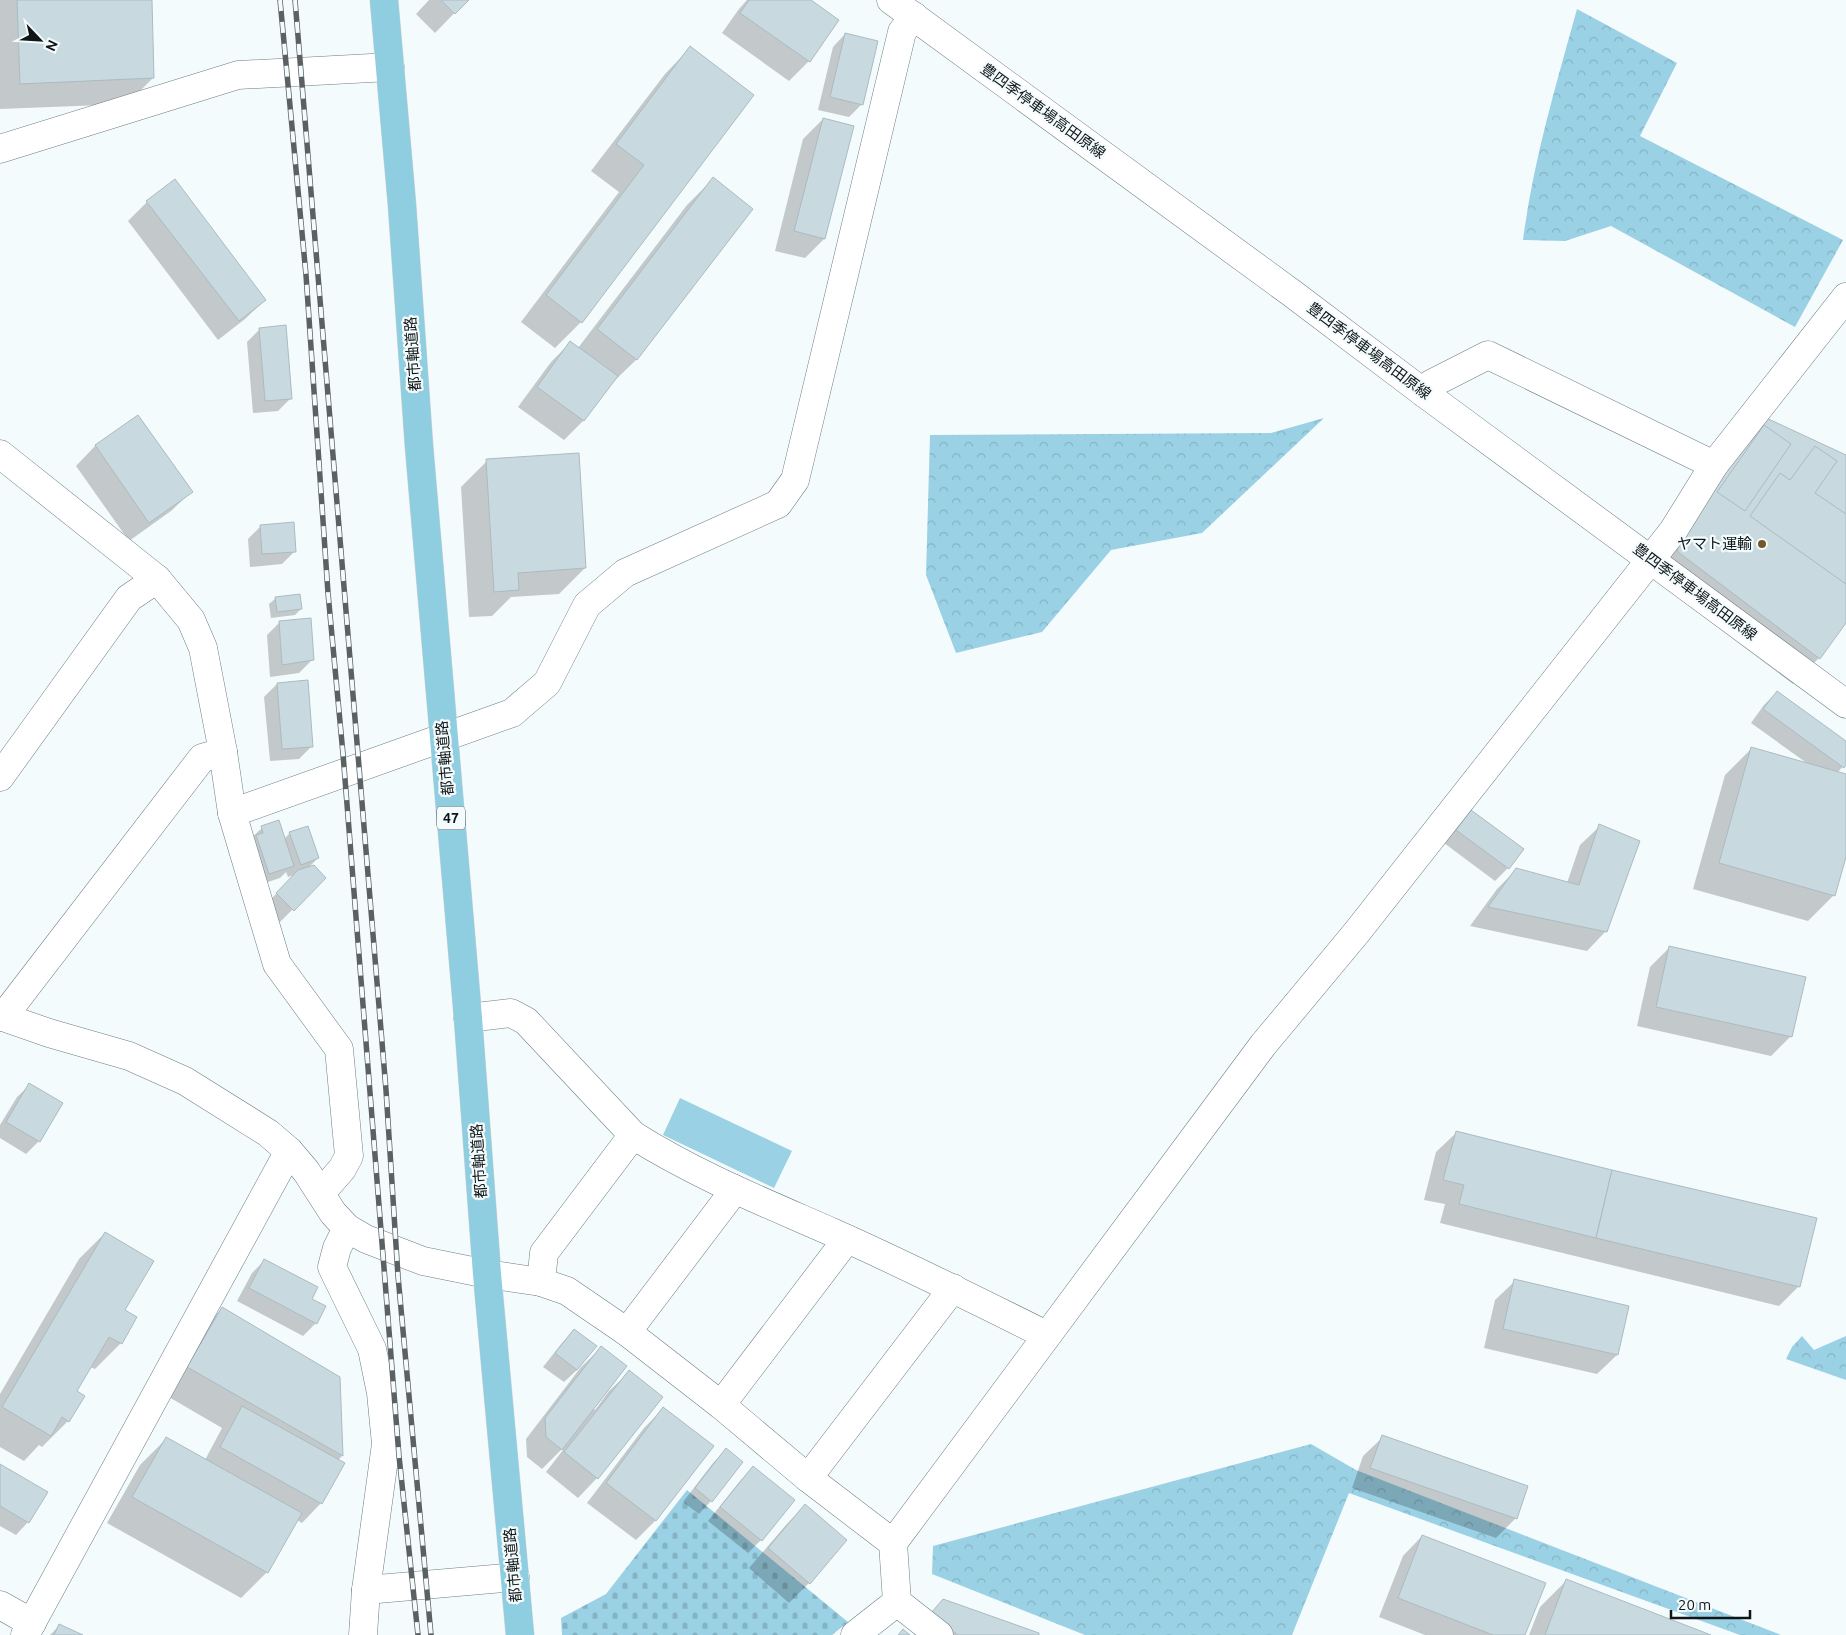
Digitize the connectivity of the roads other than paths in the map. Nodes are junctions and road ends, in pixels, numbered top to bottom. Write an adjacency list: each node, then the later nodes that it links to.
1 (384, 0): 3 (main road, 都市軸道路 / 47)
2 (898, 4): 6 (street, 豊四季停車場高田原線); 12 (street)
3 (390, 67): 4 (street); 12 (main road, 都市軸道路 / 47)
4 (0, 148)
5 (1846, 296): 8 (street)
6 (1424, 393): 8 (street); 9 (street, 豊四季停車場高田原線)
7 (0, 455): 10 (street)
8 (1714, 465): 9 (street)
9 (1651, 559): 11 (street, 豊四季停車場高田原線); 28 (street)
10 (157, 579): 13 (street); 14 (street)
11 (1846, 704)
12 (444, 738): 15 (street); 17 (main road, 都市軸道路 / 47)
13 (223, 752): 15 (street); 16 (street)
14 (0, 777)
15 (232, 813): 21 (street)
16 (2, 1017): 19 (street)
17 (468, 1018): 18 (street); 24 (main road, 都市軸道路 / 47)
18 (633, 1135): 20 (street); 25 (street)
19 (289, 1151): 21 (street); 36 (street)
20 (732, 1188): 23 (street); 27 (street)
21 (321, 1193): 22 (street)
22 (347, 1228): 24 (street); 33 (street)
23 (847, 1239): 26 (street); 29 (street)
24 (487, 1274): 25 (street); 32 (main road, 都市軸道路 / 47)
25 (541, 1282): 27 (street)
26 (953, 1288): 28 (street); 30 (street)
27 (628, 1332): 29 (street)
28 (1046, 1335): 31 (street)
29 (722, 1405): 30 (street)
30 (808, 1478): 31 (street)
31 (893, 1543): 34 (street)
32 (515, 1577): 33 (street); 38 (main road, 都市軸道路 / 47)
33 (366, 1590): 37 (street)
34 (897, 1602): 39 (street); 40 (street)
35 (0, 1605): 36 (street)
36 (29, 1629)
37 (363, 1635)
38 (520, 1635)
39 (855, 1635)
40 (939, 1635)

